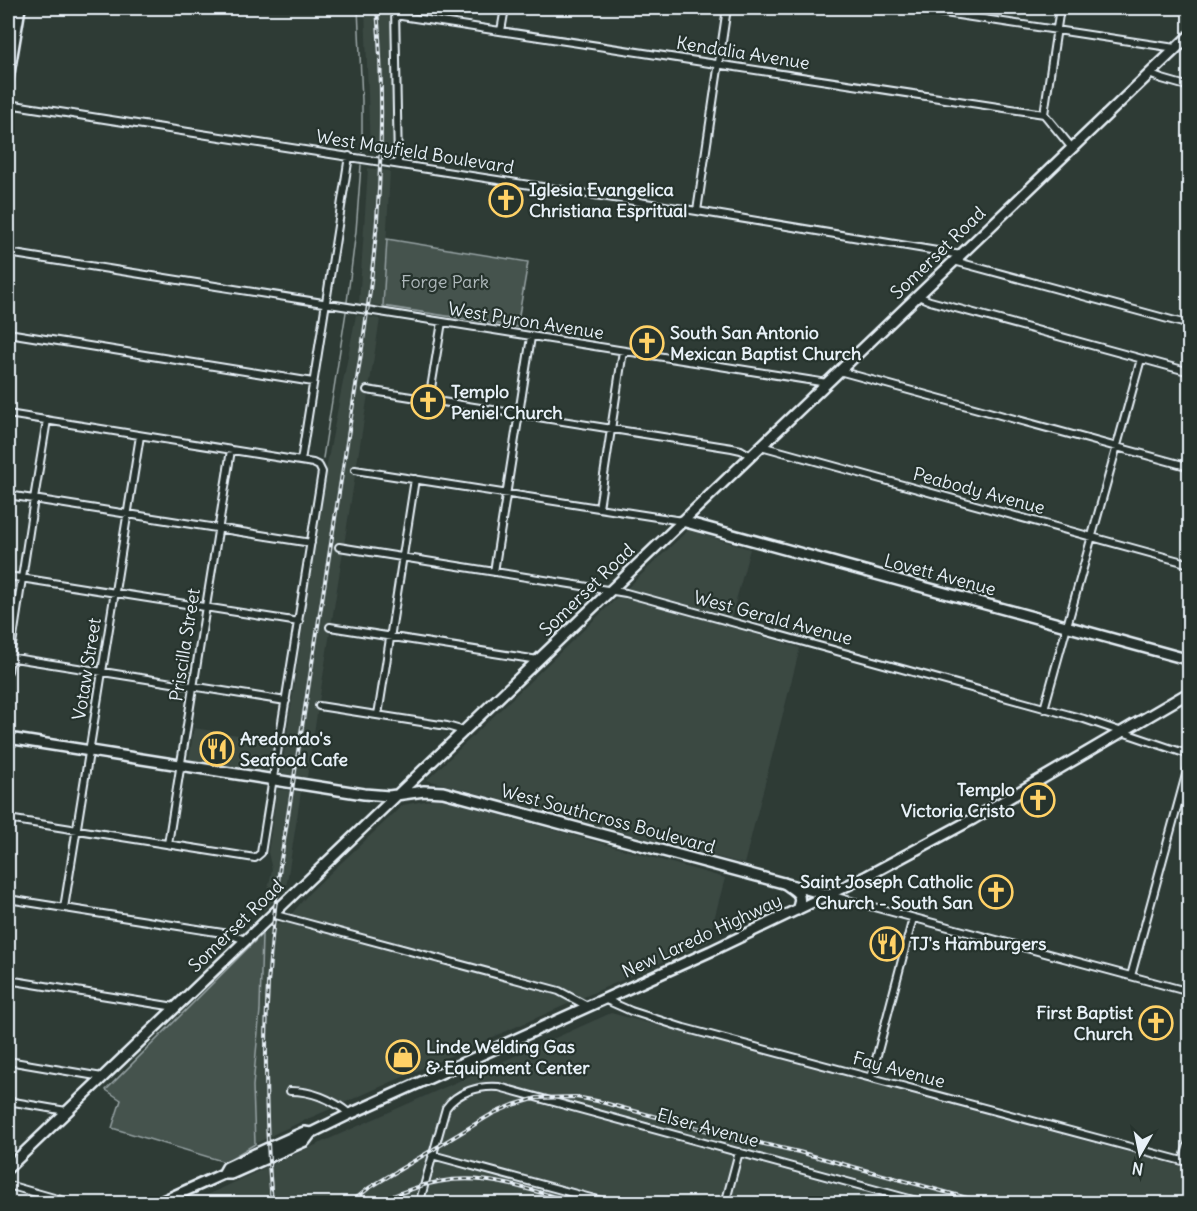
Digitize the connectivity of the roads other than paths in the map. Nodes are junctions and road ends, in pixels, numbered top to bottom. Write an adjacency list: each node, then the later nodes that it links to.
1 (20, 8): 13 (main road)
2 (505, 8): 8 (street)
3 (727, 8): 11 (street)
4 (912, 8): 7 (street)
5 (1060, 8): 7 (street)
6 (395, 11): 8 (street, Kendalia Avenue); 19 (street)
7 (1056, 30): 10 (street); 16 (street)
8 (501, 31): 11 (street, Kendalia Avenue)
9 (1190, 35): 10 (main road, Somerset Road)
10 (1175, 48): 12 (main road, Somerset Road)
11 (719, 65): 16 (street, Kendalia Avenue); 20 (street)
12 (1149, 74): 14 (street); 17 (main road, Somerset Road)
13 (8, 79)
14 (1190, 87)
15 (8, 104): 18 (street, West Mayfield Boulevard)
16 (1044, 114): 17 (street)
17 (1072, 148): 22 (main road, Somerset Road)
18 (349, 156): 19 (street, West Mayfield Boulevard); 24 (street)
19 (398, 164): 20 (street, West Mayfield Boulevard)
20 (697, 211): 22 (street, West Mayfield Boulevard)
21 (8, 253): 24 (street, West Pyron Avenue)
22 (957, 258): 23 (main road, Somerset Road); 26 (street, West Mayfield Boulevard)
23 (918, 296): 30 (street); 31 (main road, Somerset Road)
24 (326, 304): 25 (street, West Pyron Avenue); 33 (street)
25 (442, 322): 28 (street, West Pyron Avenue); 36 (street)
26 (1190, 325)
27 (8, 333): 33 (street)
28 (531, 336): 29 (street, West Pyron Avenue); 38 (street)
29 (623, 351): 34 (street, West Pyron Avenue); 40 (street)
30 (1141, 359): 32 (street); 43 (street)
31 (839, 371): 34 (main road, Somerset Road); 43 (street)
32 (1190, 372)
33 (313, 382): 46 (street)
34 (827, 383): 42 (main road, Somerset Road)
35 (367, 390): 36 (street)
36 (429, 400): 38 (street)
37 (8, 414): 39 (street)
38 (519, 414): 40 (street); 50 (street)
39 (47, 420): 41 (street); 52 (street)
40 (611, 429): 45 (street); 53 (street)
41 (140, 436): 44 (street); 54 (street, Votaw Street)
42 (761, 446): 45 (main road, Somerset Road); 57 (street, Peabody Avenue)
43 (1117, 448): 47 (street); 57 (street)
44 (231, 450): 46 (street); 56 (street, Priscilla Street)
45 (751, 456): 55 (main road, Somerset Road)
46 (301, 461): 58 (street)
47 (1190, 467)
48 (354, 470): 49 (street)
49 (415, 479): 50 (street); 60 (street)
50 (506, 494): 53 (street); 62 (street)
51 (8, 495): 52 (street)
52 (34, 499): 54 (street); 64 (street)
53 (599, 508): 55 (street)
54 (127, 514): 56 (street); 66 (street, Votaw Street)
55 (682, 521): 65 (main road, Somerset Road); 70 (main road, Lovett Avenue)
56 (219, 529): 58 (street); 67 (street, Priscilla Street)
57 (1092, 537): 61 (street, Peabody Avenue); 70 (street)
58 (310, 543): 68 (street)
59 (339, 547): 60 (street, West Gerald Avenue)
60 (402, 557): 62 (street, West Gerald Avenue); 71 (street)
61 (1190, 564)
62 (494, 572): 65 (street, West Gerald Avenue)
63 (8, 576): 64 (street)
64 (22, 578): 66 (street); 72 (street)
65 (610, 591): 73 (main road, Somerset Road); 81 (street, West Gerald Avenue)
66 (115, 593): 67 (street); 76 (street, Votaw Street)
67 (206, 607): 68 (street); 77 (street, Priscilla Street)
68 (299, 622): 79 (street)
69 (330, 627): 71 (street)
70 (1068, 627): 74 (main road, Lovett Avenue); 81 (street)
71 (390, 636): 73 (street); 82 (street)
72 (9, 657): 75 (street); 76 (street)
73 (538, 660): 83 (main road, Somerset Road)
74 (1190, 660)
75 (8, 671)
76 (102, 672): 77 (street); 86 (street, Votaw Street)
77 (194, 686): 79 (street); 89 (street, Priscilla Street)
78 (1190, 692): 84 (main road, New Laredo Highway)
79 (286, 700): 90 (street)
80 (319, 706): 82 (street)
81 (1044, 709): 84 (street, West Gerald Avenue)
82 (378, 715): 83 (street)
83 (464, 731): 91 (main road, Somerset Road)
84 (1122, 732): 87 (street, West Gerald Avenue); 96 (main road, New Laredo Highway)
85 (8, 738): 86 (main road, West Southcross Boulevard)
86 (90, 750): 89 (main road, West Southcross Boulevard); 93 (street, Votaw Street)
87 (1190, 754)
88 (1190, 760): 103 (street)
89 (181, 765): 90 (main road, West Southcross Boulevard); 94 (street, Priscilla Street)
90 (273, 779): 91 (main road, West Southcross Boulevard); 94 (street)
91 (398, 795): 95 (main road, West Southcross Boulevard); 100 (main road, Somerset Road)
92 (8, 819): 93 (street)
93 (77, 830): 94 (street); 98 (street, Votaw Street)
94 (168, 844)
95 (784, 883): 96 (main road, West Southcross Boulevard); 99 (main road)
96 (828, 895): 99 (main road, New Laredo Highway); 101 (street, West Southcross Boulevard)
97 (8, 899): 98 (street)
98 (64, 908): 102 (street)
99 (797, 910): 106 (main road, New Laredo Highway)
100 (272, 913): 102 (main road, Somerset Road); 107 (street)
101 (913, 918): 103 (street, West Southcross Boulevard); 111 (street)
102 (245, 940): 108 (main road, Somerset Road)
103 (1131, 976): 105 (street, West Southcross Boulevard)
104 (8, 980): 108 (street)
105 (1190, 992)
106 (603, 999): 107 (main road, New Laredo Highway); 111 (street, Fay Avenue)
107 (587, 1006): 115 (main road, New Laredo Highway)
108 (175, 1007): 110 (main road, Somerset Road)
109 (8, 1062): 110 (street)
110 (102, 1077): 114 (main road, Somerset Road)
111 (871, 1078): 119 (street, Fay Avenue)
112 (290, 1091): 115 (street)
113 (8, 1101): 114 (street)
114 (66, 1111): 120 (main road, Somerset Road)
115 (350, 1114): 123 (main road, New Laredo Highway)
116 (1190, 1137): 119 (street)
117 (739, 1152): 118 (street, Elser Avenue); 126 (street); 127 (street, Elser Avenue)
118 (432, 1155): 124 (street); 125 (street)
119 (1186, 1162)
120 (8, 1168)
121 (8, 1185): 122 (street)
122 (75, 1203)
123 (156, 1203)
124 (419, 1203)
125 (613, 1203)
126 (725, 1203)
127 (928, 1203)

